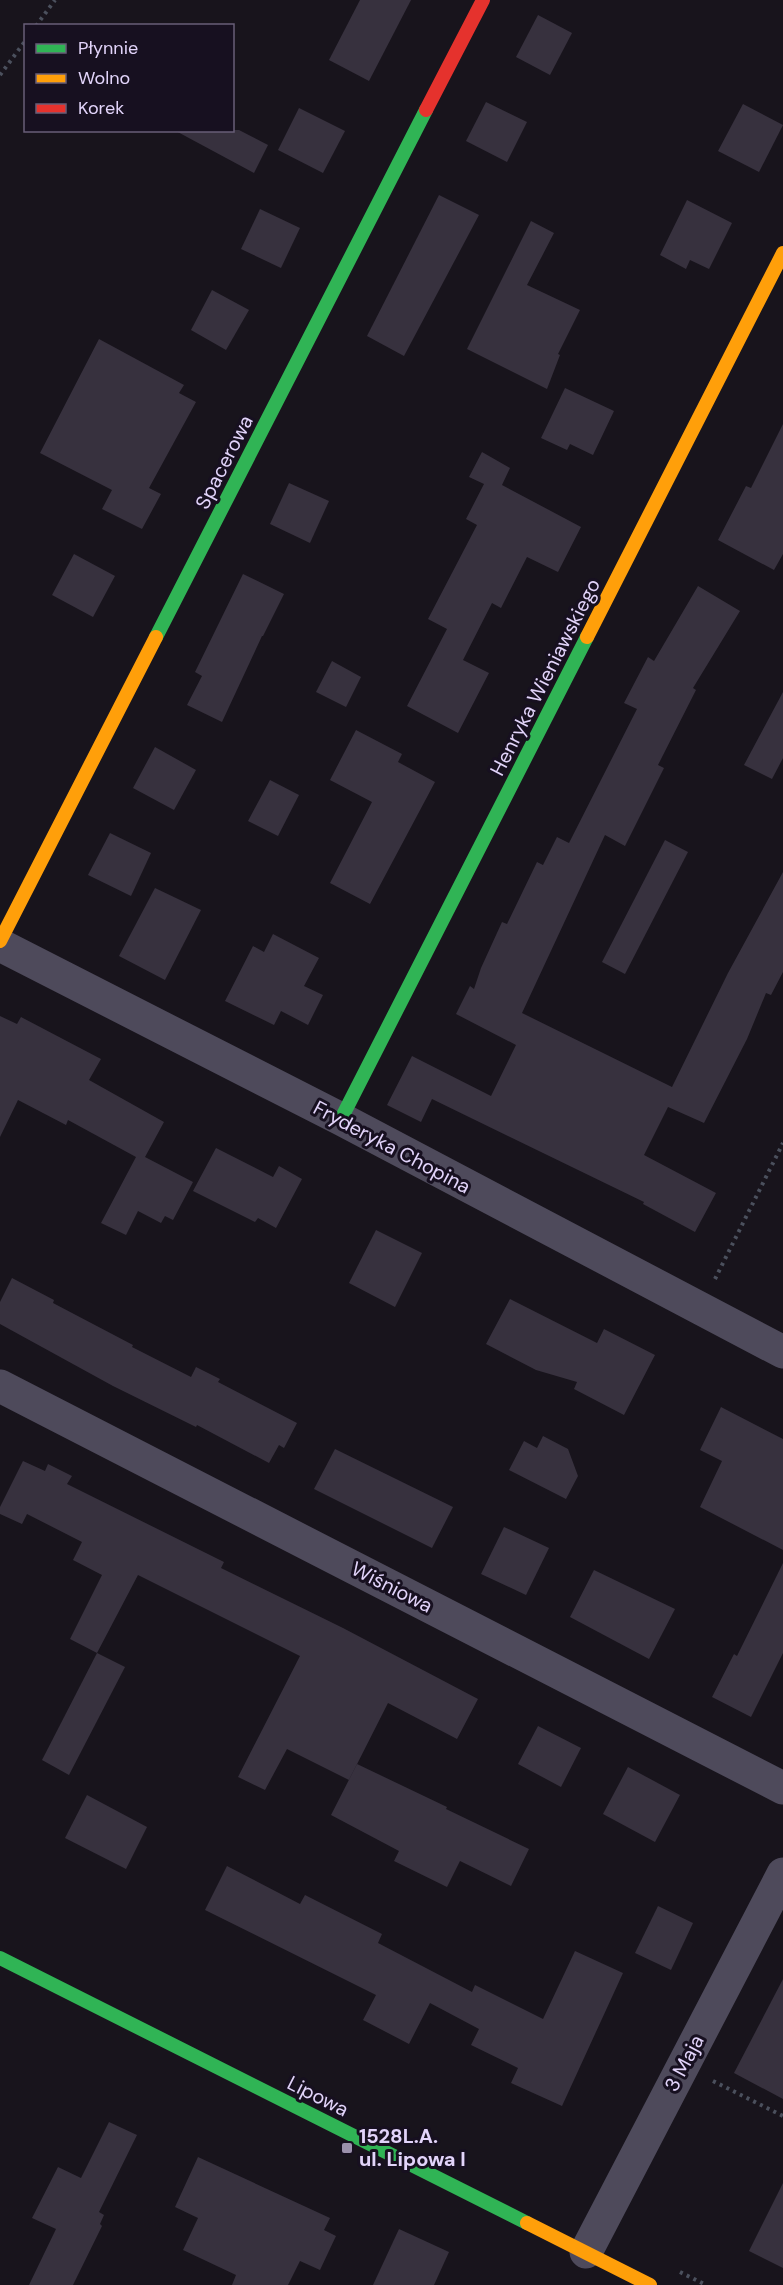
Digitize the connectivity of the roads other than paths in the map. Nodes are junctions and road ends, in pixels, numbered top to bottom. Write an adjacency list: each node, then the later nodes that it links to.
1 (483, 0): 3 (street, Spacerowa)
2 (783, 253): 4 (street, Henryka Wieniawskiego)
3 (0, 943): 4 (street, Fryderyka Chopina)
4 (341, 1119): 5 (street, Fryderyka Chopina)
5 (783, 1352)
6 (0, 1386): 7 (street, Wiśniowa)
7 (783, 1788)
8 (783, 1874): 10 (street, 3 Maja)
9 (0, 1958): 10 (street, Lipowa)
10 (586, 2253): 11 (street, Lipowa)
11 (650, 2285)

